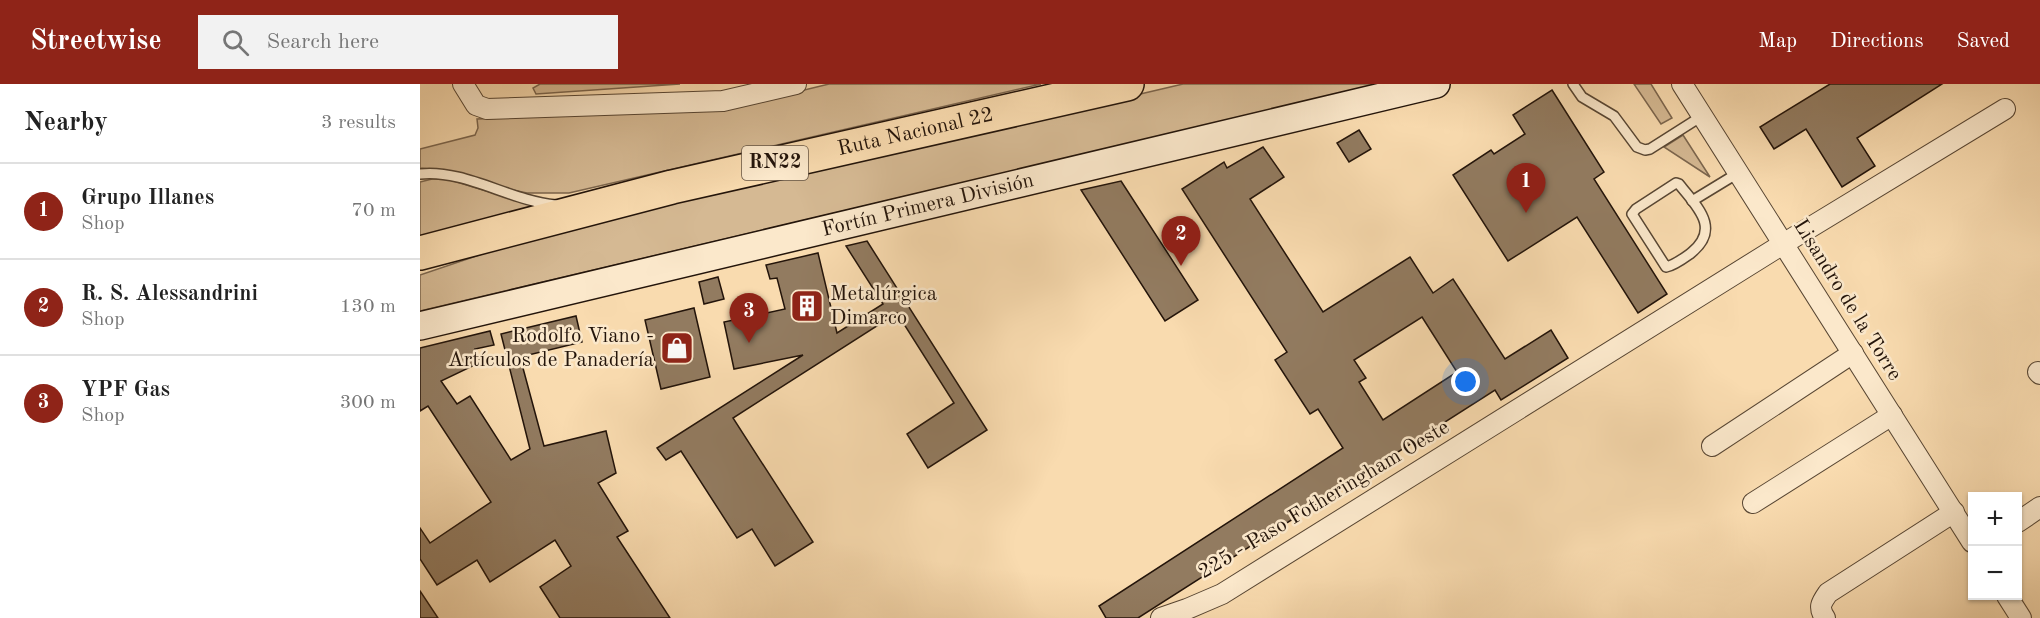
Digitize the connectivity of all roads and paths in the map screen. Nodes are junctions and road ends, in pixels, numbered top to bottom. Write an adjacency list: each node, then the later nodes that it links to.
1 (463, 84): 2 (street)
2 (796, 84)
3 (1127, 84): 12 (highway, Ruta Nacional 22 / RN22)
4 (1436, 84): 15 (street, Fortín Primera División)
5 (1573, 84): 8 (lane)
6 (1682, 84): 8 (street, Lisandro de la Torre)
7 (2005, 109): 13 (street, 225 - Paso Fotheringham Oeste)
8 (1702, 116): 9 (street, Lisandro de la Torre)
9 (1738, 173): 11 (lane); 13 (street, Lisandro de la Torre)
10 (420, 174): 12 (lane)
11 (1692, 201): 11 (lane)
12 (594, 207): 14 (highway, Ruta Nacional 22 / RN22)
13 (1783, 244): 16 (street, Lisandro de la Torre); 25 (street, 225 - Paso Fotheringham Oeste)
14 (422, 253)
15 (420, 326)
16 (1853, 353): 17 (street, Lisandro de la Torre); 18 (street)
17 (1892, 415): 19 (street); 21 (street, Lisandro de la Torre)
18 (1712, 446)
19 (1753, 503)
20 (2040, 507): 22 (street)
21 (1954, 512): 23 (street, Lisandro de la Torre); 26 (street)
22 (2022, 519)
23 (1968, 535)
24 (2010, 600): 27 (street)
25 (1161, 618)
26 (1826, 618)
27 (2021, 618)

